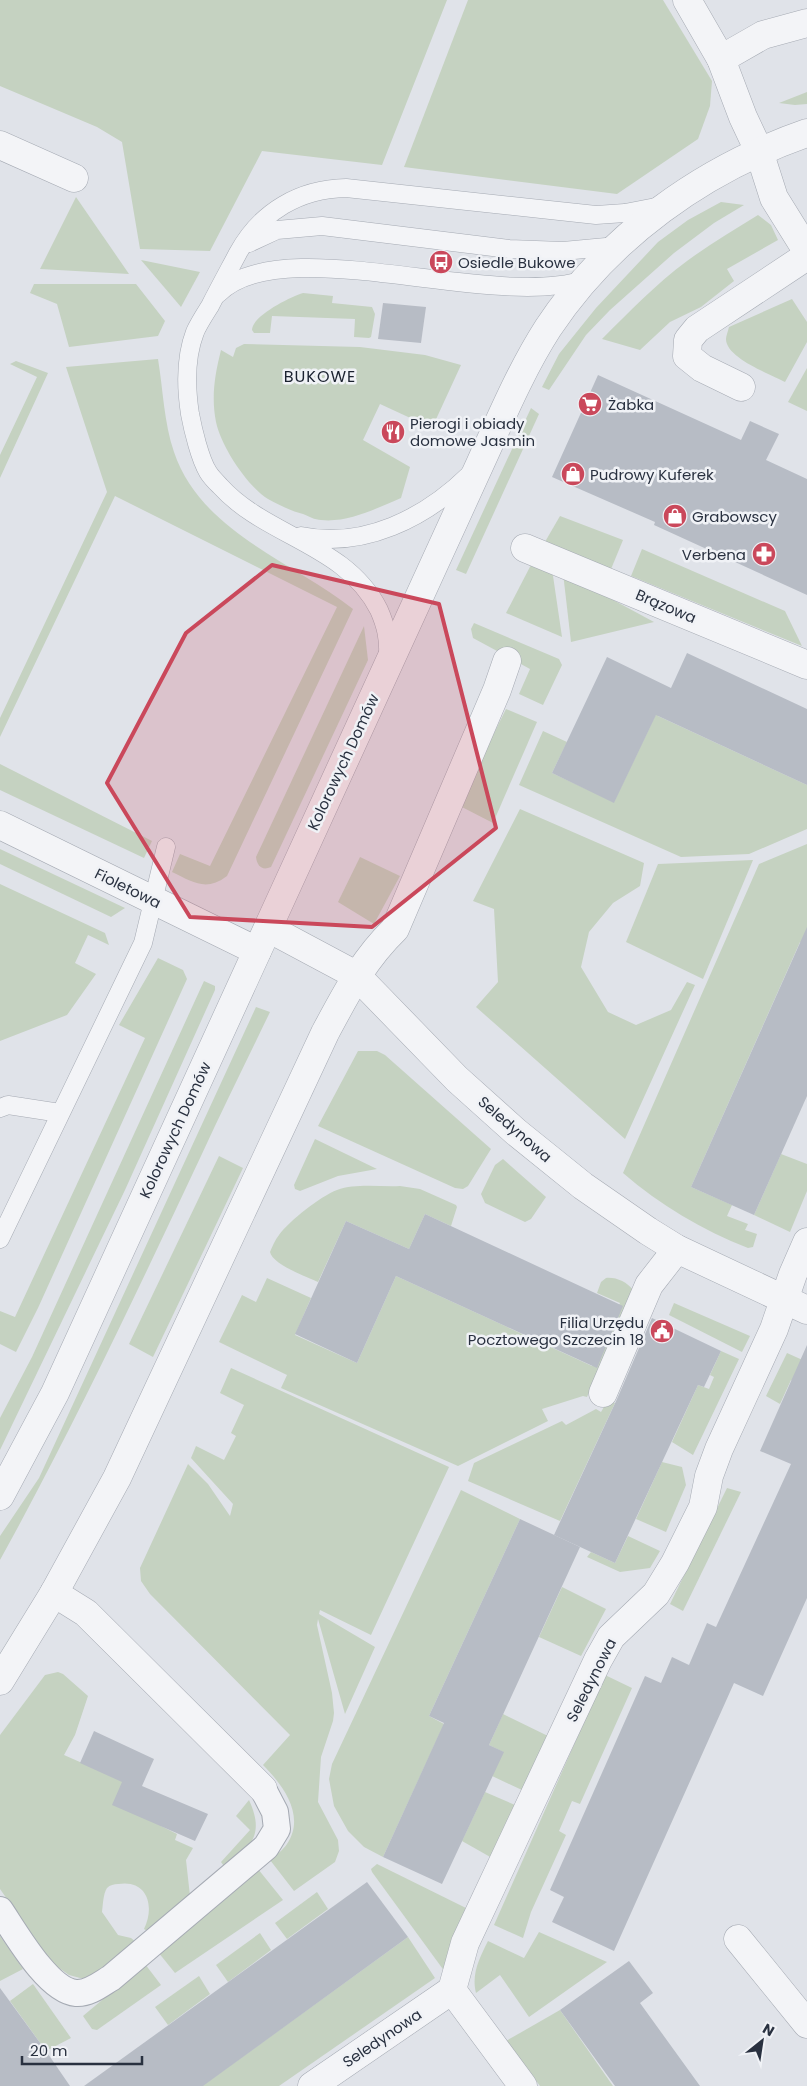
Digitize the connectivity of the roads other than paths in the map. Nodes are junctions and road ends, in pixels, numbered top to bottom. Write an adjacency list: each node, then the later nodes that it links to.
1 (687, 0): 3 (street)
2 (807, 23): 3 (street)
3 (721, 59): 6 (street)
4 (807, 133): 6 (street, Kolorowych Domów)
5 (0, 145): 7 (street)
6 (759, 151): 8 (street, Kolorowych Domów); 11 (street)
7 (74, 178)
8 (666, 205): 9 (street, Kolorowych Domów); 10 (lane)
9 (617, 246): 10 (lane); 13 (street, Kolorowych Domów)
10 (240, 250): 14 (lane)
11 (807, 251)
12 (807, 256): 15 (street)
13 (585, 280): 14 (lane); 16 (street, Kolorowych Domów)
14 (213, 300): 17 (lane)
15 (741, 387)
16 (480, 464): 17 (lane); 21 (street, Kolorowych Domów)
17 (290, 534): 21 (lane)
18 (525, 548): 20 (street, Brązowa)
19 (507, 661): 26 (street)
20 (807, 665)
21 (387, 667): 25 (street, Kolorowych Domów)
22 (0, 825): 24 (street, Fioletowa)
23 (166, 847): 24 (lane)
24 (153, 900): 25 (street, Fioletowa); 28 (lane)
25 (262, 940): 26 (street, Seledynowa); 34 (street, Kolorowych Domów)
26 (356, 975): 31 (street, Seledynowa); 35 (street)
27 (0, 1108): 28 (lane)
28 (60, 1113): 29 (lane)
29 (0, 1239)
30 (807, 1242): 32 (street, Seledynowa)
31 (677, 1249): 32 (street, Seledynowa); 33 (street)
32 (796, 1306): 40 (street, Seledynowa)
33 (603, 1394)
34 (0, 1496)
35 (54, 1592): 36 (street); 37 (street)
36 (0, 1681)
37 (263, 1789): 38 (street)
38 (0, 1910)
39 (738, 1939): 41 (street)
40 (452, 1990): 42 (street, Seledynowa); 43 (street)
41 (807, 2024)
42 (312, 2086)
43 (523, 2086)

